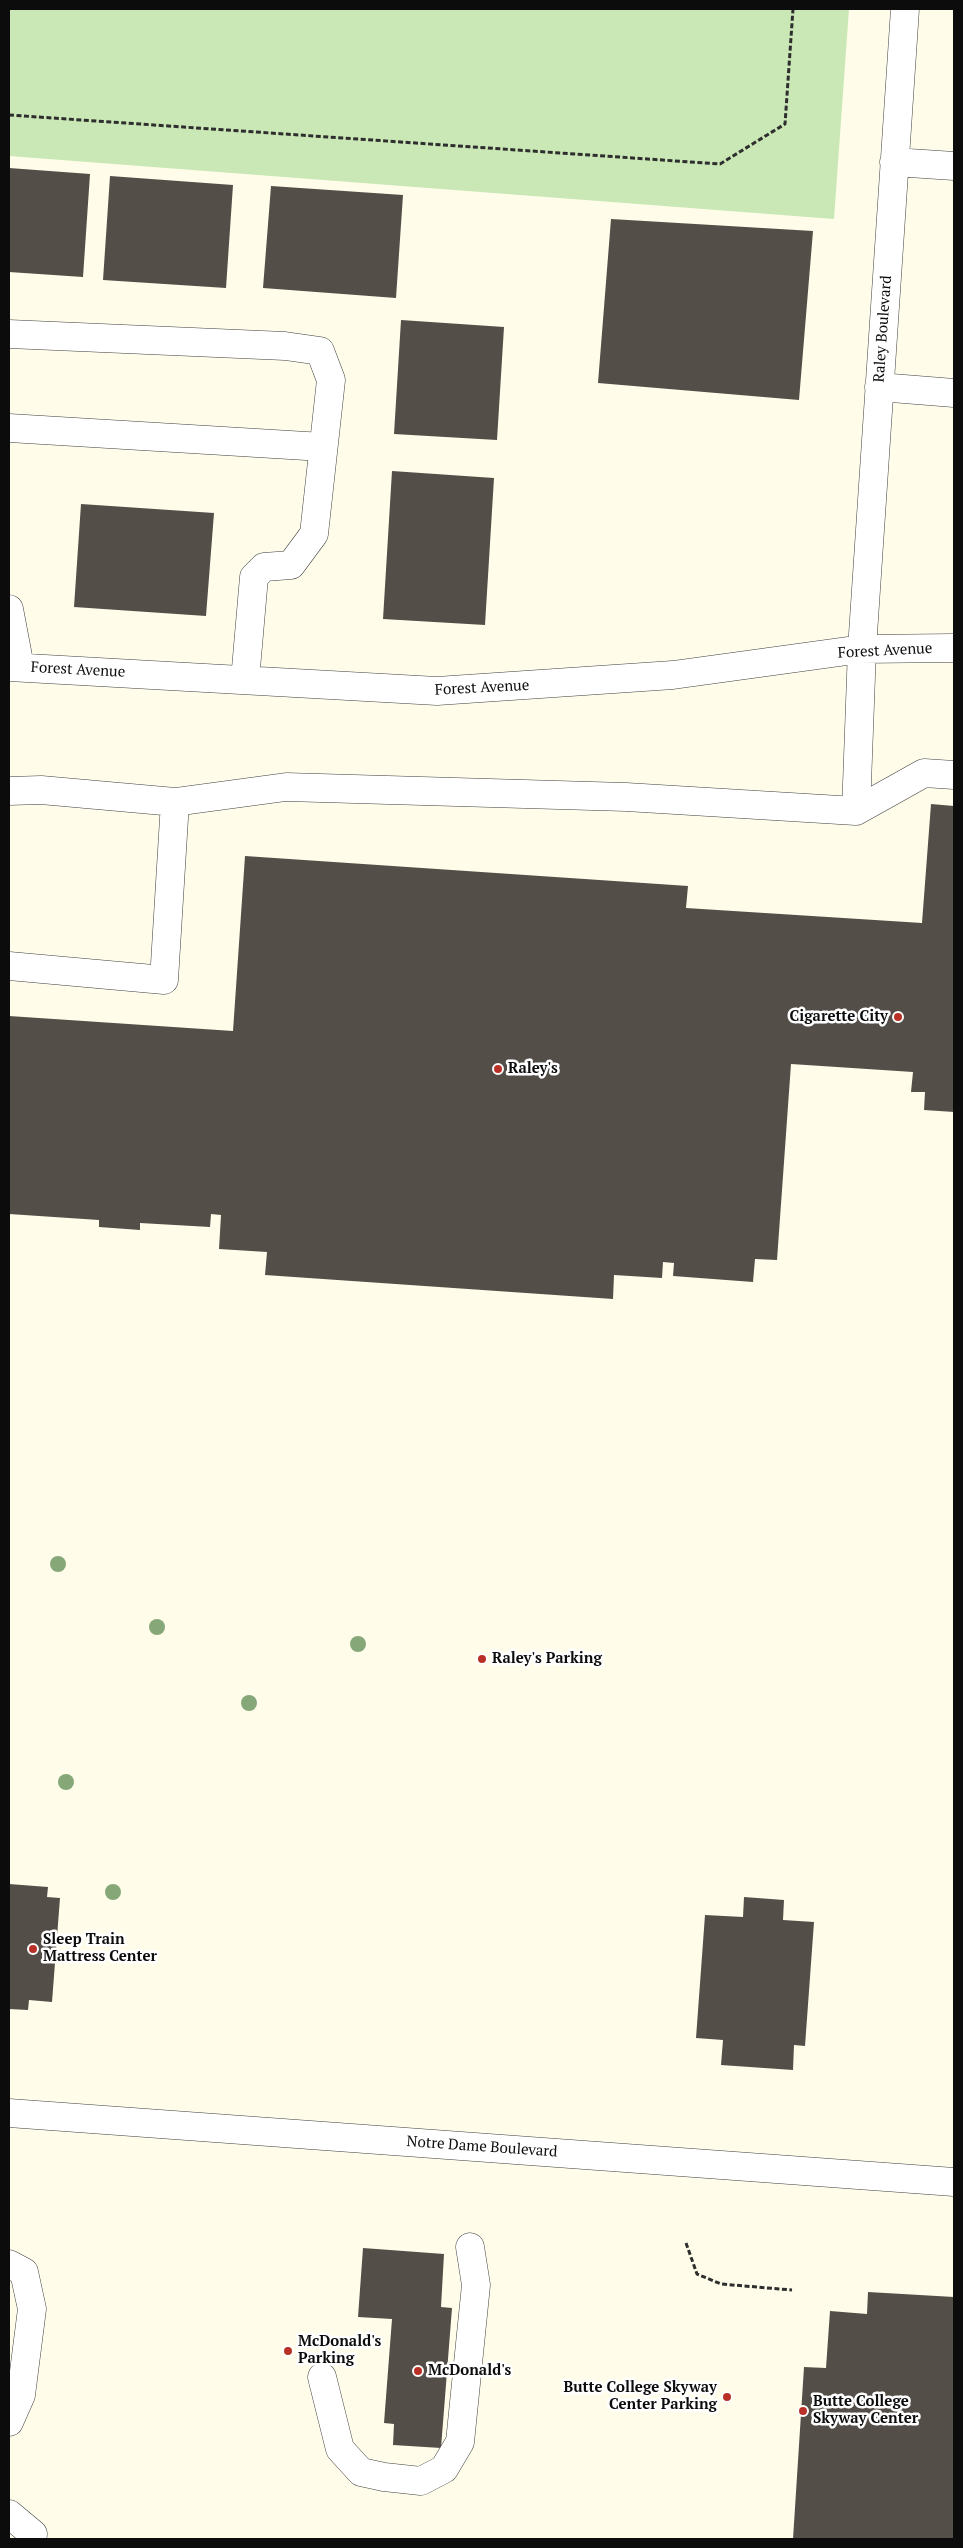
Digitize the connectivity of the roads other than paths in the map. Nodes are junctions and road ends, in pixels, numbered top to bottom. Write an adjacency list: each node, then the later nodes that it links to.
1 (904, 9): 2 (street, Raley Boulevard)
2 (894, 162): 3 (street); 5 (street, Raley Boulevard)
3 (954, 166)
4 (9, 334): 8 (street)
5 (879, 387): 6 (street); 11 (street, Raley Boulevard)
6 (954, 393)
7 (9, 428): 8 (street)
8 (323, 447): 13 (street)
9 (9, 609): 12 (street)
10 (954, 648): 11 (street, Forest Avenue)
11 (862, 649): 13 (street, Forest Avenue); 17 (street, Raley Boulevard)
12 (14, 667): 13 (street, Forest Avenue)
13 (244, 680)
14 (954, 775): 17 (street)
15 (9, 791): 16 (street)
16 (175, 802): 17 (street); 18 (street)
17 (856, 810)
18 (9, 966)
19 (9, 2113): 20 (street, Notre Dame Boulevard)
20 (954, 2182)
21 (470, 2247): 23 (street)
22 (9, 2264): 24 (street)
23 (322, 2377)
24 (9, 2422)
25 (9, 2514): 26 (street)
26 (33, 2534)

